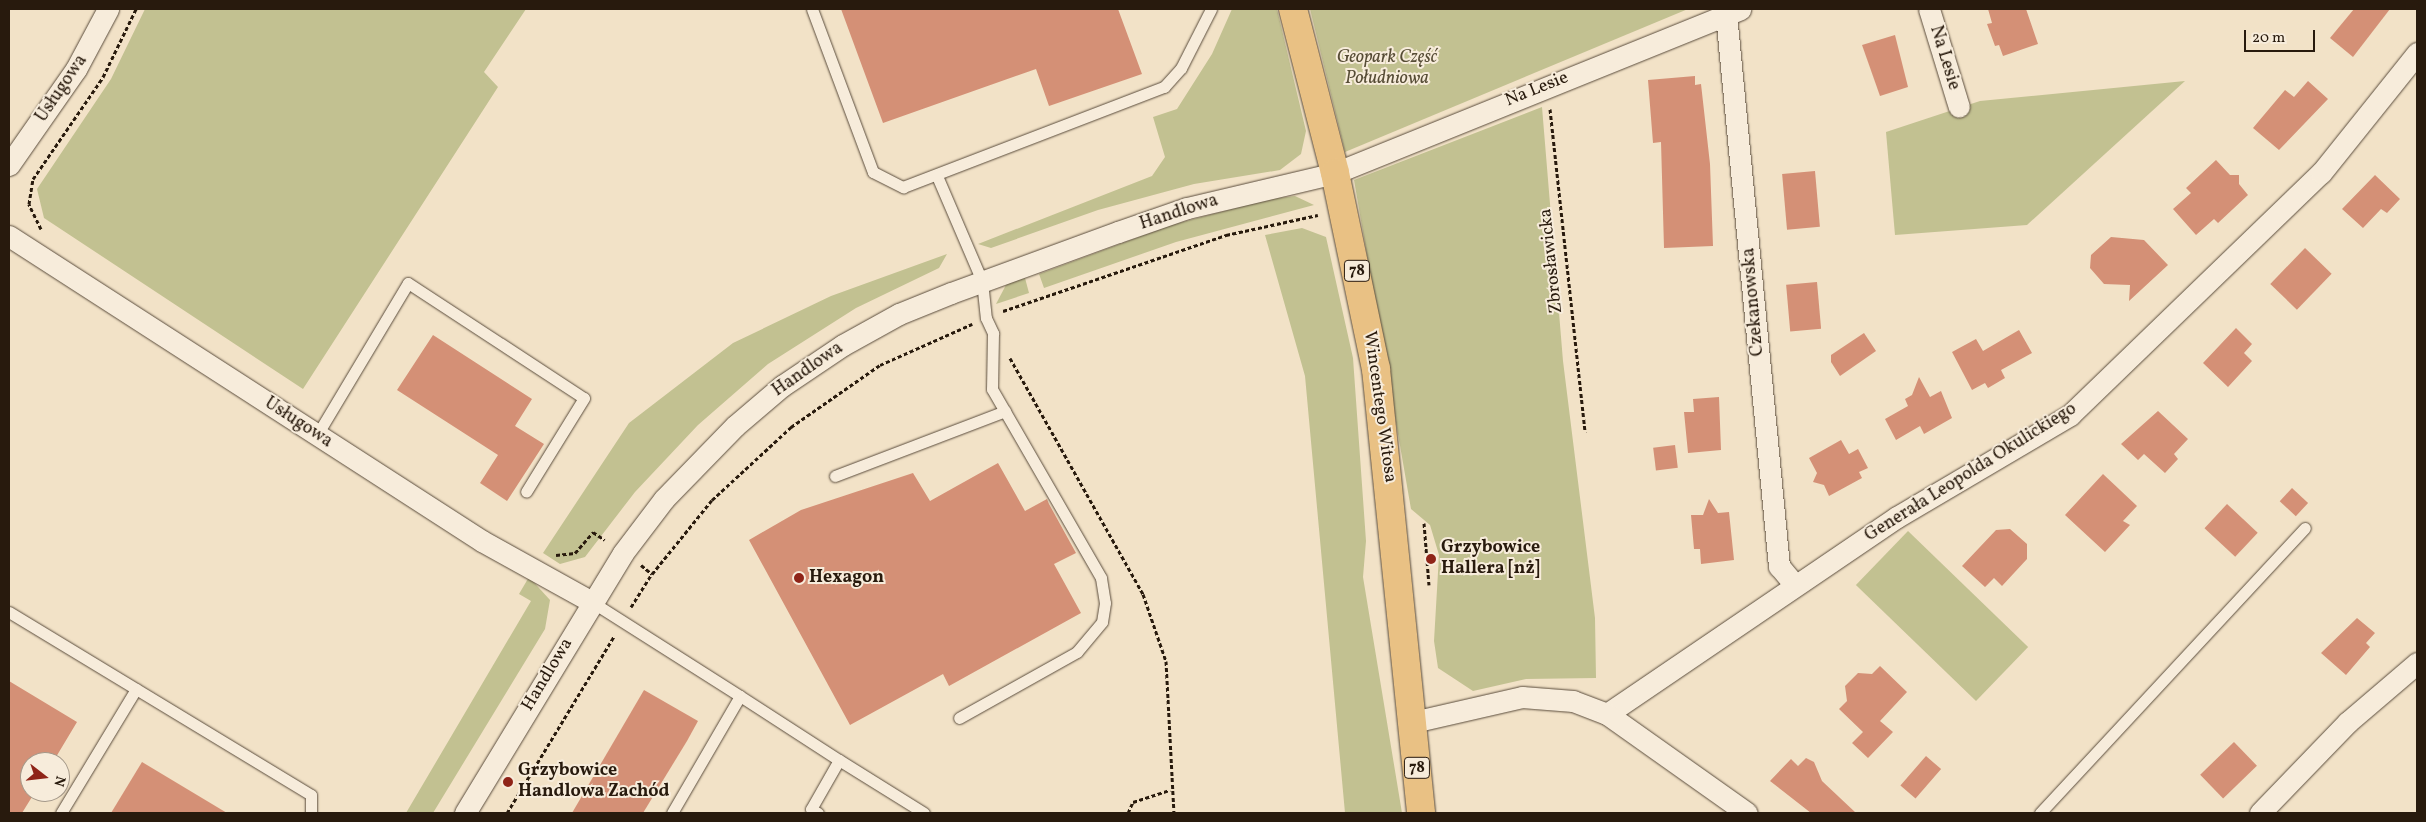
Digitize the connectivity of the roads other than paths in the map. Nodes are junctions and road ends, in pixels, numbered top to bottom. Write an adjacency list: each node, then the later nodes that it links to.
1 (108, 9): 9 (street, Usługowa)
2 (812, 9): 11 (lane)
3 (1211, 9): 11 (lane)
4 (1293, 9): 10 (main road, Wincentego Witosa / 78)
5 (1929, 9): 8 (street, Na Lesie)
6 (1733, 11): 10 (street, Na Lesie); 19 (street, Czekanowska)
7 (2417, 53): 19 (street, Generała Leopolda Okulickiego)
8 (1959, 107)
9 (9, 165)
10 (1335, 173): 13 (street, Handlowa); 27 (main road, Wincentego Witosa / 78)
11 (937, 176): 13 (lane)
12 (9, 236): 15 (street, Usługowa)
13 (982, 282): 14 (lane); 20 (street, Handlowa)
14 (1005, 411): 16 (lane); 26 (lane)
15 (317, 435): 17 (lane); 20 (street, Usługowa)
16 (834, 476)
17 (526, 492)
18 (2305, 528): 37 (lane)
19 (1795, 585): 25 (street, Generała Leopolda Okulickiego)
20 (592, 602): 24 (lane); 32 (street, Handlowa)
21 (9, 612): 23 (lane)
22 (2417, 663): 38 (street)
23 (136, 689): 30 (lane); 31 (lane)
24 (740, 696): 28 (lane); 33 (lane)
25 (1607, 714): 27 (street); 36 (street)
26 (959, 718)
27 (1413, 722): 35 (main road, Wincentego Witosa / 78)
28 (839, 760): 29 (lane); 34 (lane)
29 (812, 812)
30 (61, 813)
31 (311, 813)
32 (465, 813)
33 (672, 813)
34 (924, 813)
35 (1421, 813)
36 (1747, 813)
37 (2040, 813)
38 (2260, 813)

